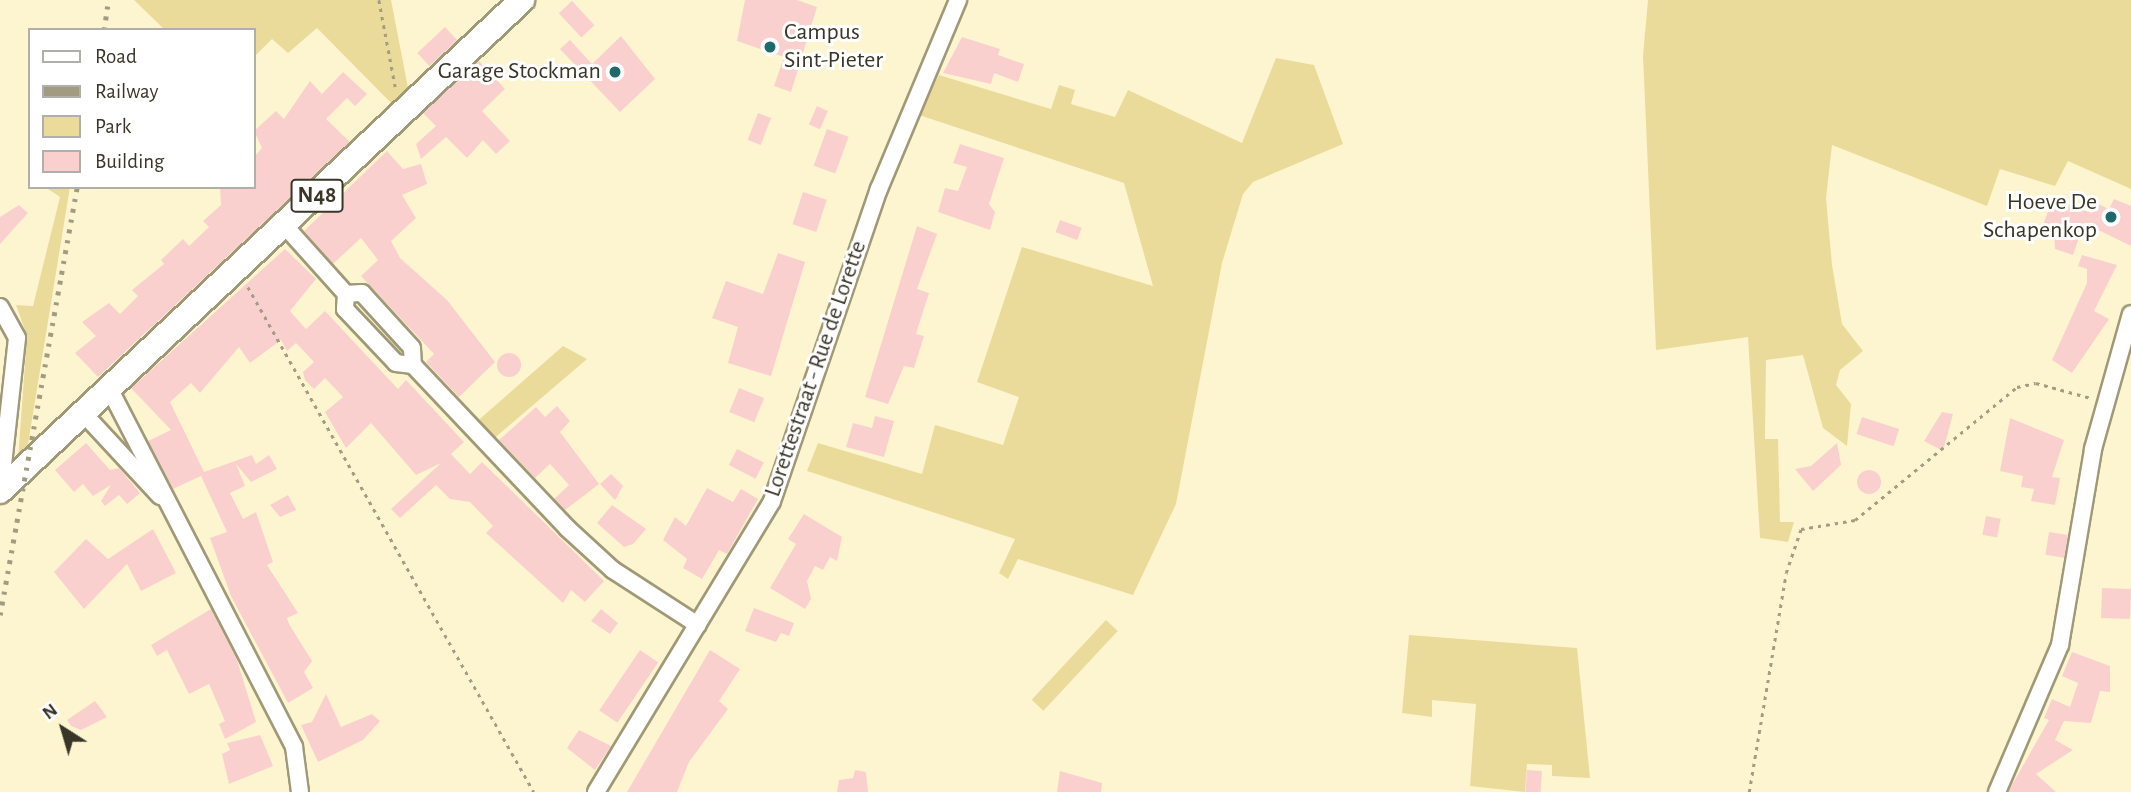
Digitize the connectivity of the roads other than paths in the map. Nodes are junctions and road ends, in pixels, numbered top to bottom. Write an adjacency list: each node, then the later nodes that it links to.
1 (522, 0): 3 (main road, N48)
2 (958, 0): 14 (street, Lorettestraat - Rue de Lorette)
3 (285, 226): 4 (street); 8 (main road, N48)
4 (346, 294): 7 (street); 7 (street)
5 (0, 307): 12 (street)
6 (2131, 314): 17 (street)
7 (413, 365): 14 (street)
8 (110, 390): 9 (main road, N48); 10 (street)
9 (84, 414): 11 (street); 12 (main road, N48)
10 (132, 428): 11 (street); 13 (street)
11 (114, 444): 13 (street)
12 (4, 487)
13 (164, 500): 15 (street)
14 (698, 625): 16 (street, Lorettestraat - Rue de Lorette)
15 (300, 792)
16 (596, 792)
17 (1997, 792)

